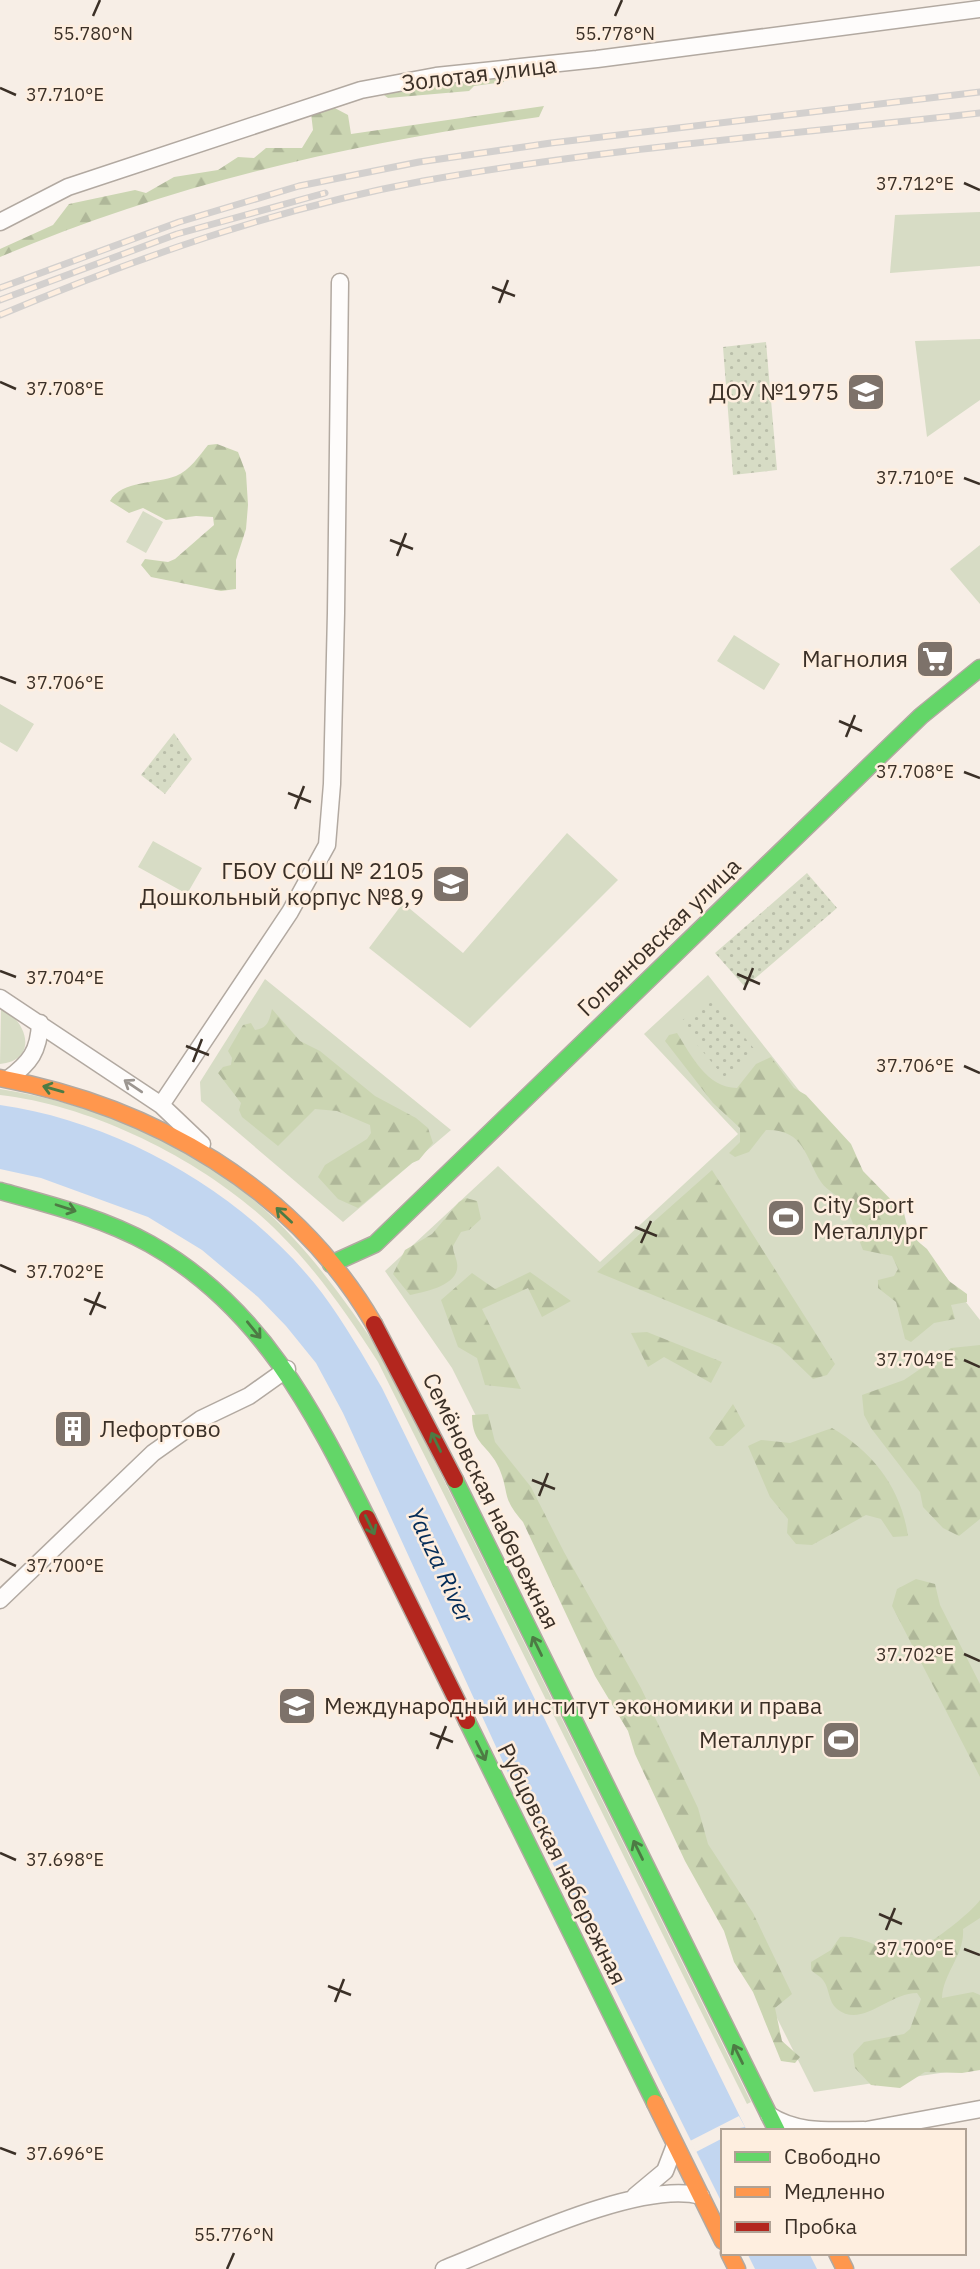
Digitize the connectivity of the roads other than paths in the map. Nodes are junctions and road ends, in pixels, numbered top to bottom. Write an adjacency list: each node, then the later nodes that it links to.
1 (980, 9): 2 (street, Золотая улица)
2 (0, 222)
3 (340, 282): 8 (street)
4 (980, 668): 11 (main road, Гольяновская улица)
5 (0, 998): 6 (street)
6 (40, 1023): 7 (street); 8 (street, one-way to 6)
7 (4, 1078): 9 (main road, Семёновская набережная, one-way to 7)
8 (161, 1105): 9 (street)
9 (222, 1163): 12 (main road, Семёновская набережная, one-way to 9)
10 (0, 1191): 14 (main road, Рубцовская набережная, one-way to 14)
11 (375, 1244): 12 (main road, Гольяновская улица); 13 (main road, Гольяновская улица)
12 (331, 1264): 13 (main road, Семёновская набережная)
13 (352, 1290): 17 (main road, Семёновская набережная, one-way to 13)
14 (286, 1369): 15 (street); 21 (main road, Рубцовская набережная, one-way to 21)
15 (0, 1600)
16 (980, 2109): 20 (street)
17 (769, 2115): 18 (main road, Семёновская набережная); 19 (street)
18 (776, 2129)
19 (801, 2129)
20 (868, 2129)
21 (675, 2145): 22 (street); 23 (main road, Рубцовская набережная)
22 (635, 2196): 23 (street); 25 (street)
23 (701, 2196): 24 (main road, Рубцовская набережная)
24 (721, 2237)
25 (444, 2269)

